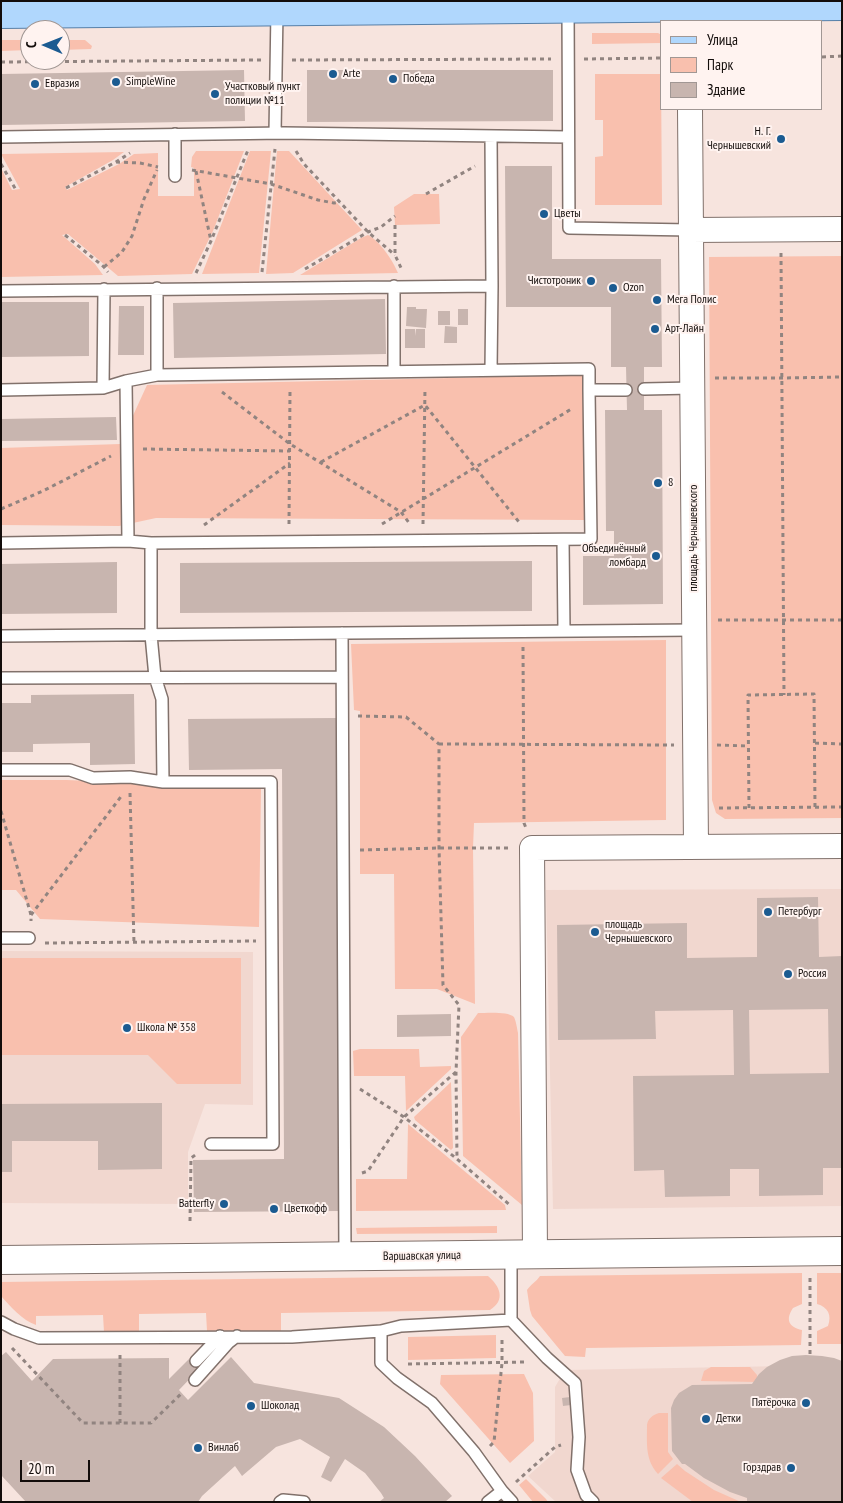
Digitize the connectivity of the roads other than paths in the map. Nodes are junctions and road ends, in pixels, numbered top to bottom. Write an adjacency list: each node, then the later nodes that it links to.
1 (842, 6): 5 (main road)
2 (568, 8): 3 (main road); 5 (main road); 11 (lane)
3 (277, 11): 4 (main road); 7 (lane)
4 (1, 14)
5 (690, 14)
6 (690, 110): 14 (street, площадь Чернышевского)
7 (279, 133): 8 (lane); 9 (lane)
8 (175, 134): 10 (lane); 12 (lane)
9 (491, 136): 11 (lane); 16 (lane)
10 (1, 137)
11 (568, 137): 14 (lane)
12 (175, 172)
13 (842, 229): 14 (street)
14 (691, 230): 24 (street, площадь Чернышевского)
15 (394, 286): 16 (lane); 17 (lane); 21 (lane)
16 (492, 286): 20 (lane)
17 (157, 288): 18 (lane); 22 (lane)
18 (104, 289): 19 (lane); 25 (lane)
19 (1, 291)
20 (491, 370): 21 (lane); 29 (lane)
21 (394, 371): 22 (lane)
22 (157, 375): 23 (lane)
23 (126, 381): 25 (lane); 31 (lane)
24 (699, 383): 28 (lane); 34 (street, площадь Чернышевского)
25 (103, 388): 26 (lane)
26 (1, 390)
27 (626, 390): 29 (lane)
28 (644, 390)
29 (589, 394): 30 (lane)
30 (562, 540): 33 (lane); 35 (lane)
31 (128, 541): 32 (lane); 33 (lane)
32 (1, 543)
33 (151, 543): 37 (lane)
34 (695, 630): 35 (lane); 45 (street, площадь Чернышевского)
35 (564, 631): 36 (lane)
36 (342, 633): 37 (lane); 39 (lane)
37 (151, 635): 38 (lane); 40 (lane)
38 (1, 636)
39 (342, 676): 40 (lane); 51 (lane)
40 (155, 677): 41 (lane); 43 (lane)
41 (1, 678)
42 (1, 770): 43 (lane)
43 (163, 782): 48 (lane)
44 (842, 846): 45 (street)
45 (696, 847): 50 (street)
46 (1, 938): 47 (lane)
47 (29, 938)
48 (211, 1144)
49 (842, 1251): 50 (street, Варшавская улица)
50 (523, 1255): 51 (street, Варшавская улица); 53 (lane)
51 (345, 1256): 52 (street, Варшавская улица)
52 (1, 1260)
53 (506, 1321): 55 (lane); 65 (lane)
54 (1, 1322): 56 (lane)
55 (381, 1331): 57 (lane); 60 (lane)
56 (220, 1336): 57 (lane); 58 (lane)
57 (237, 1336): 59 (lane)
58 (196, 1361)
59 (195, 1380)
60 (502, 1491): 63 (lane); 64 (lane)
61 (280, 1502): 62 (lane)
62 (304, 1502)
63 (488, 1502)
64 (512, 1502)
65 (593, 1502)

